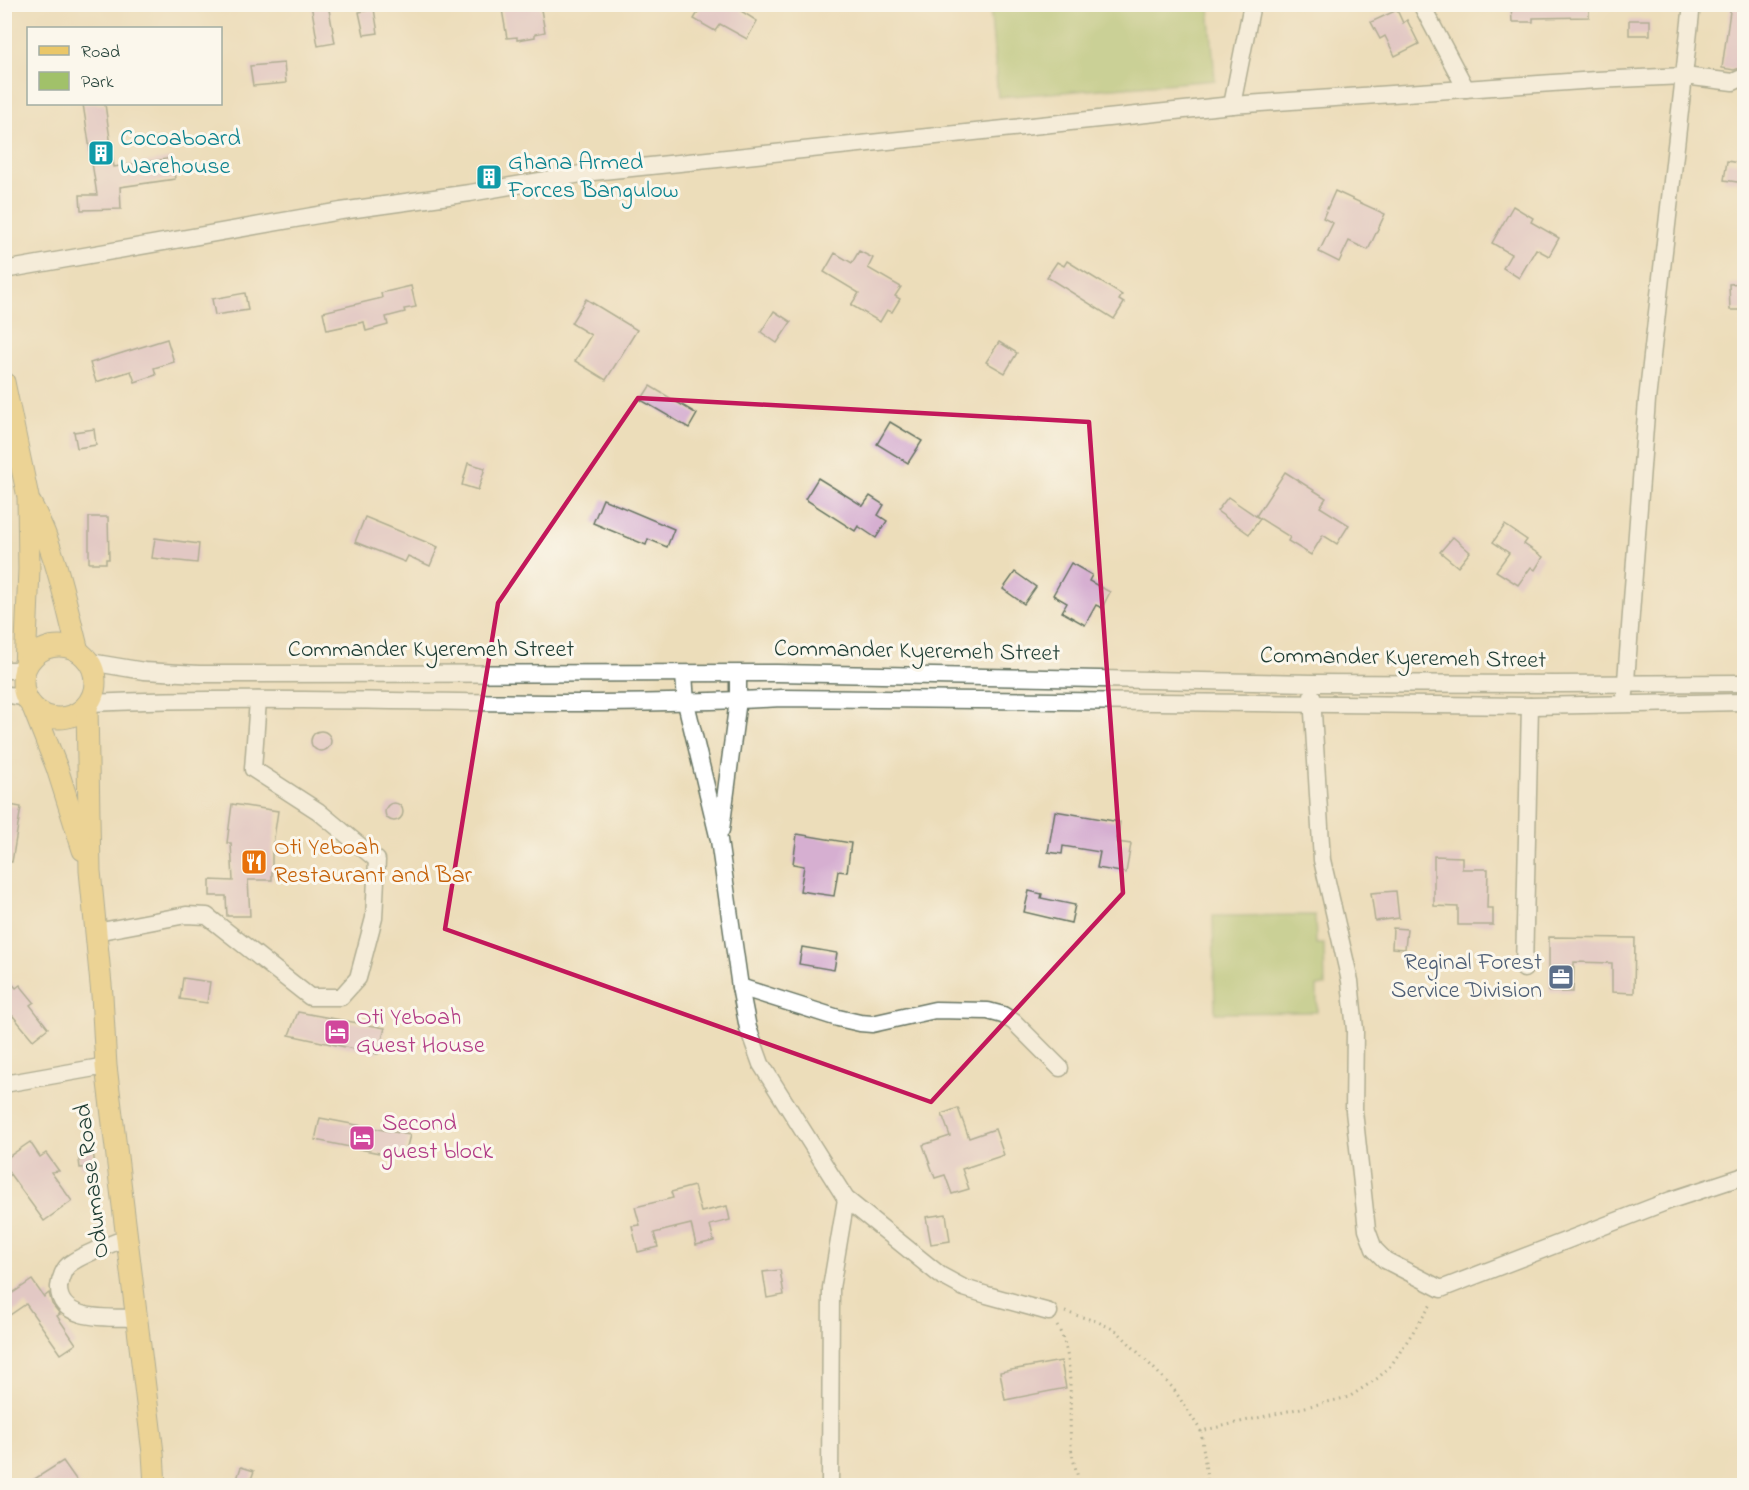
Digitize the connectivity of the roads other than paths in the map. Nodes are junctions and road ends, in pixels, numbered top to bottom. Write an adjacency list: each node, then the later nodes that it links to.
1 (1252, 4): 7 (street)
2 (1421, 4): 6 (street)
3 (1692, 4): 4 (street)
4 (1684, 76): 5 (street); 6 (street); 16 (street)
5 (1744, 77)
6 (1466, 89): 7 (street)
7 (1232, 105): 8 (street)
8 (4, 270)
9 (4, 382): 10 (main road)
10 (28, 498): 11 (main road); 12 (main road)
11 (84, 657): 12 (main road); 13 (street, Commander Kyeremeh Street); 24 (main road)
12 (18, 669): 23 (main road)
13 (684, 674): 14 (street, Commander Kyeremeh Street); 22 (street)
14 (738, 674): 15 (street, Commander Kyeremeh Street); 20 (street)
15 (1312, 683): 16 (street, Commander Kyeremeh Street); 25 (street)
16 (1626, 683): 17 (street, Commander Kyeremeh Street); 27 (street)
17 (1744, 683)
18 (4, 694): 23 (street)
19 (258, 700): 22 (street, Commander Kyeremeh Street); 24 (street, Commander Kyeremeh Street); 30 (street)
20 (738, 700): 22 (street, Commander Kyeremeh Street); 25 (street, Commander Kyeremeh Street); 28 (street)
21 (1744, 702): 27 (street, Commander Kyeremeh Street)
22 (686, 703): 28 (street)
23 (30, 704): 24 (main road); 29 (main road, Odumase Road)
24 (88, 704): 29 (main road, Odumase Road)
25 (1312, 705): 26 (street, Commander Kyeremeh Street); 36 (street)
26 (1530, 706): 27 (street, Commander Kyeremeh Street); 31 (street)
27 (1624, 706)
28 (719, 840): 32 (street)
29 (90, 871): 30 (main road, Odumase Road)
30 (96, 932): 33 (main road, Odumase Road)
31 (1524, 969)
32 (740, 987): 34 (street); 37 (street)
33 (106, 1066): 35 (street); 38 (main road, Odumase Road)
34 (1060, 1068)
35 (4, 1084)
36 (1744, 1176)
37 (846, 1199): 39 (street); 42 (street)
38 (126, 1238): 40 (main road, Odumase Road); 40 (street)
39 (1049, 1312)
40 (135, 1317): 41 (main road, Odumase Road)
41 (154, 1485)
42 (830, 1485)

